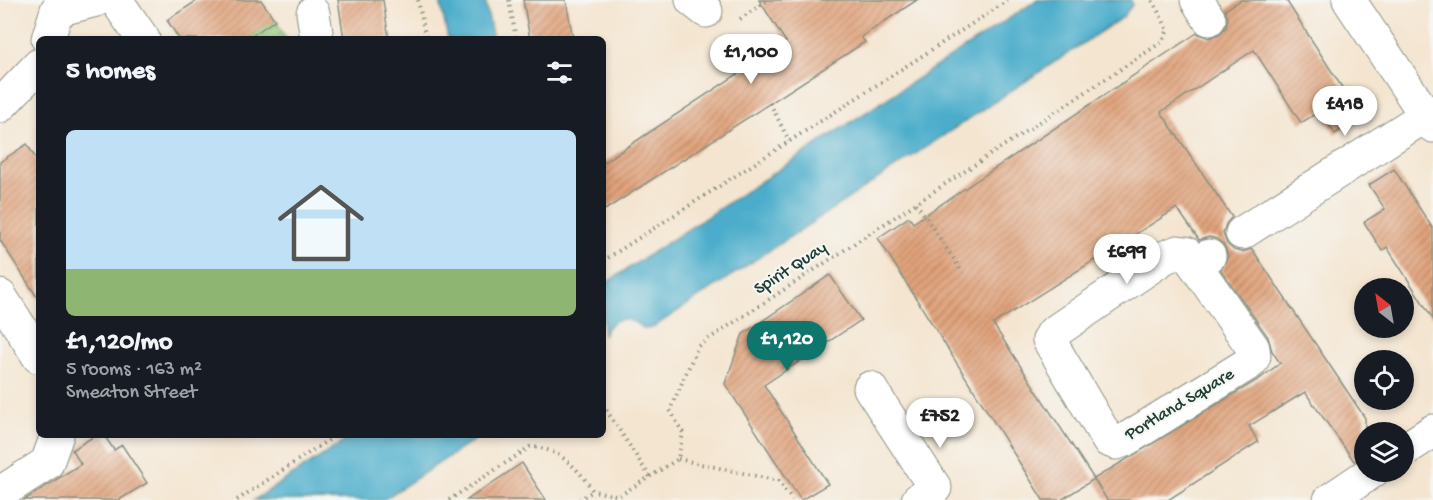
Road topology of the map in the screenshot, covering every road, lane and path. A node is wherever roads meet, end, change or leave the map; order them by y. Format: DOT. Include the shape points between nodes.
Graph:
graph roads {
  1 [pos="96,0"];
  2 [pos="116,0"];
  3 [pos="418,0"];
  4 [pos="509,0"];
  5 [pos="1009,0"];
  6 [pos="1152,0"];
  7 [pos="1349,0"];
  8 [pos="52,16"];
  9 [pos="140,36"];
  10 [pos="425,36"];
  11 [pos="515,36"];
  12 [pos="36,68"];
  13 [pos="770,103"];
  14 [pos="0,106"];
  15 [pos="1431,118"];
  16 [pos="789,141"];
  17 [pos="916,203"];
  18 [pos="1242,233"];
  19 [pos="606,259"];
  20 [pos="1202,260"];
  21 [pos="963,273"];
  22 [pos="0,296"];
  23 [pos="36,352"];
  24 [pos="870,388"];
  25 [pos="606,410"];
  26 [pos="1433,431"];
  27 [pos="56,438"];
  28 [pos="331,438"];
  29 [pos="1414,443"];
  30 [pos="678,459"];
  31 [pos="650,477"];
  32 [pos="1357,482"];
  33 [pos="593,491"];
  34 [pos="0,493"];
  35 [pos="619,498"];
  36 [pos="237,500"];
  37 [pos="449,500"];
  38 [pos="579,500"];
  39 [pos="792,500"];
  40 [pos="918,500"];
  41 [pos="1330,500"];
  1 -- 8 [label="street"];
  2 -- 9 [label="street"];
  3 -- 10 [label="path"];
  4 -- 11 [label="path"];
  5 -- 16 [label="path"];
  6 -- 17 [label="path, Spirit Quay" via="1168,30 1162,42"];
  7 -- 15 [label="street"];
  12 -- 14 [label="street"];
  13 -- 16 [label="path"];
  15 -- 18 [label="street"];
  16 -- 19 [label="path"];
  17 -- 21 [label="path"];
  17 -- 30 [label="path, Spirit Quay" via="698,346 670,410 683,433"];
  20 -- 20 [label="street, Portland Square" via="1178,252 1165,257 1053,333 1049,340 1108,440 1125,440 1251,362 1253,348"];
  22 -- 23 [label="street"];
  24 -- 40 [label="street" via="935,488"];
  25 -- 31 [label="path"];
  26 -- 29 [label="street"];
  27 -- 34 [label="street" via="47,463"];
  28 -- 36 [label="path"];
  30 -- 31 [label="path"];
  30 -- 39 [label="path" via="779,481"];
  31 -- 35 [label="path"];
  32 -- 41 [label="street"];
  33 -- 35 [label="path"];
  33 -- 37 [label="path" via="579,469 542,447 530,447"];
  33 -- 38 [label="path"];
}
